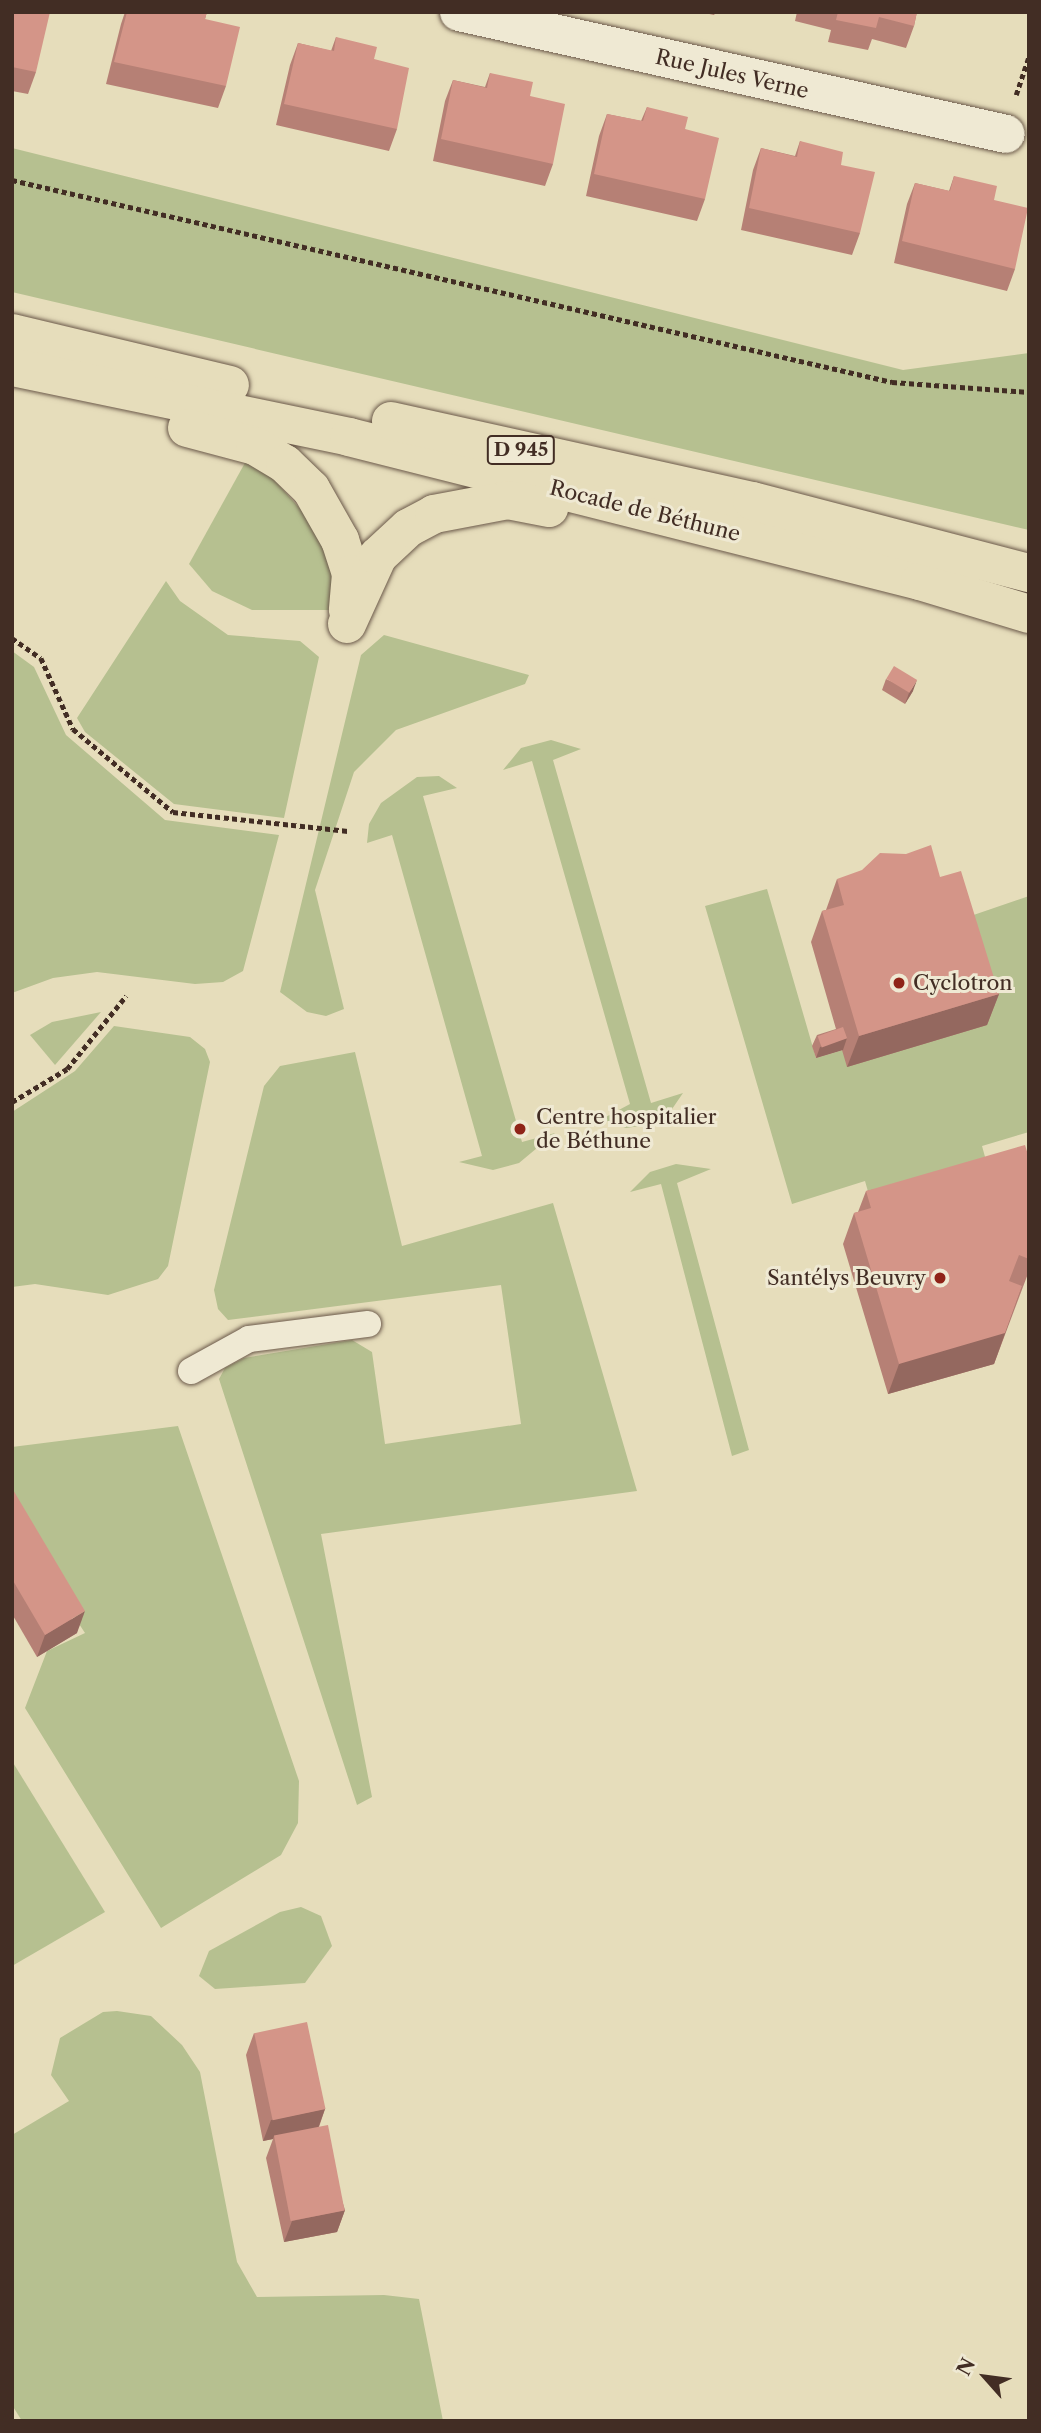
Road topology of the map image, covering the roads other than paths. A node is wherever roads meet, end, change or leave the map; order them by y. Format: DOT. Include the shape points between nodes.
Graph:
graph roads {
  1 [pos="459,12"];
  2 [pos="568,25"];
  3 [pos="1010,118"];
  4 [pos="12,333"];
  5 [pos="12,367"];
  6 [pos="782,545"];
  7 [pos="1029,573"];
  8 [pos="1029,614"];
  9 [pos="368,1324"];
  10 [pos="191,1371"];
  1 -- 2 [label="street, Rue Jules Verne"];
  2 -- 3 [label="street, Rue Jules Verne"];
  4 -- 7 [label="main road, Rocade de Béthune / D 945" via="752,501"];
  5 -- 6 [label="main road, Rocade de Béthune / D 945" via="349,437"];
  5 -- 6 [label="main road" via="76,406 210,433 255,446 285,464 311,489 340,540 351,574 347,624 378,556 408,528 434,514 508,500"];
  6 -- 8 [label="main road, Rocade de Béthune / D 945"];
  9 -- 10 [label="lane" via="249,1339"];
}
